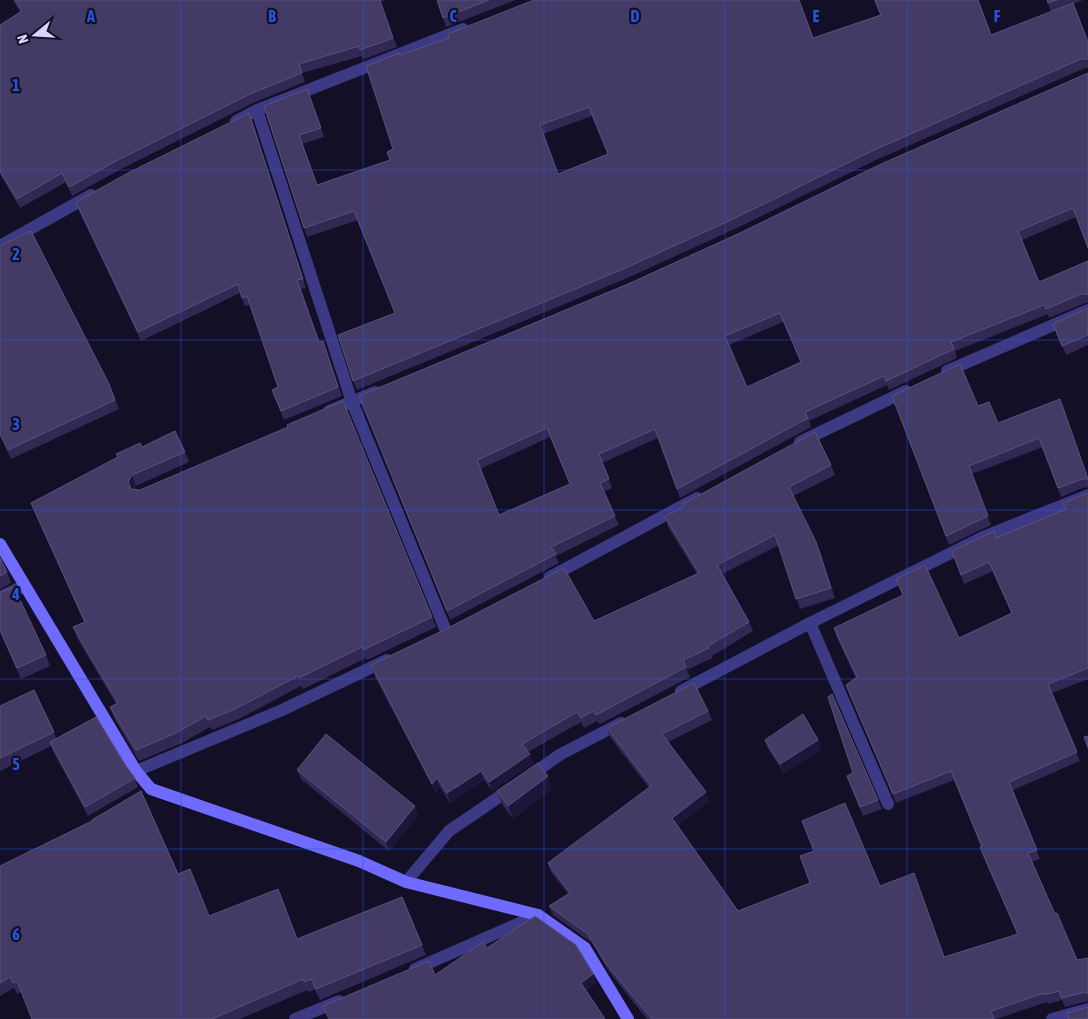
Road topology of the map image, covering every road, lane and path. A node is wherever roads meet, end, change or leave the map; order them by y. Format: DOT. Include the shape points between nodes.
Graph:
graph roads {
  1 [pos="474,25"];
  2 [pos="257,110"];
  3 [pos="222,127"];
  4 [pos="102,189"];
  5 [pos="0,246"];
  6 [pos="1088,310"];
  7 [pos="932,378"];
  8 [pos="389,386"];
  9 [pos="914,387"];
  10 [pos="352,402"];
  11 [pos="316,416"];
  12 [pos="786,450"];
  13 [pos="708,492"];
  14 [pos="1088,495"];
  15 [pos="0,544"];
  16 [pos="542,581"];
  17 [pos="24,586"];
  18 [pos="0,597"];
  19 [pos="810,623"];
  20 [pos="446,631"];
  21 [pos="402,652"];
  22 [pos="673,695"];
  23 [pos="630,718"];
  24 [pos="136,772"];
  25 [pos="888,804"];
  26 [pos="406,882"];
  27 [pos="538,915"];
  28 [pos="402,974"];
  29 [pos="348,997"];
  30 [pos="1088,1009"];
  31 [pos="295,1019"];
  32 [pos="628,1019"];
  33 [pos="1052,1019"];
  1 -- 2 [label="street"];
  2 -- 3 [label="street"];
  2 -- 10 [label="street"];
  4 -- 5 [label="street"];
  6 -- 7 [label="street"];
  8 -- 10 [label="street"];
  9 -- 12 [label="street"];
  10 -- 11 [label="street"];
  10 -- 20 [label="street"];
  13 -- 16 [label="street"];
  14 -- 19 [label="street" via="983,537"];
  15 -- 17 [label="street"];
  17 -- 18 [label="street"];
  17 -- 24 [label="street"];
  19 -- 22 [label="street"];
  19 -- 25 [label="street"];
  21 -- 24 [label="street" via="280,711"];
  23 -- 26 [label="street" via="561,754 449,832"];
  24 -- 26 [label="street" via="147,792 359,861"];
  26 -- 27 [label="street"];
  27 -- 28 [label="street"];
  27 -- 32 [label="street" via="585,948"];
  29 -- 31 [label="street"];
  30 -- 33 [label="street"];
}
